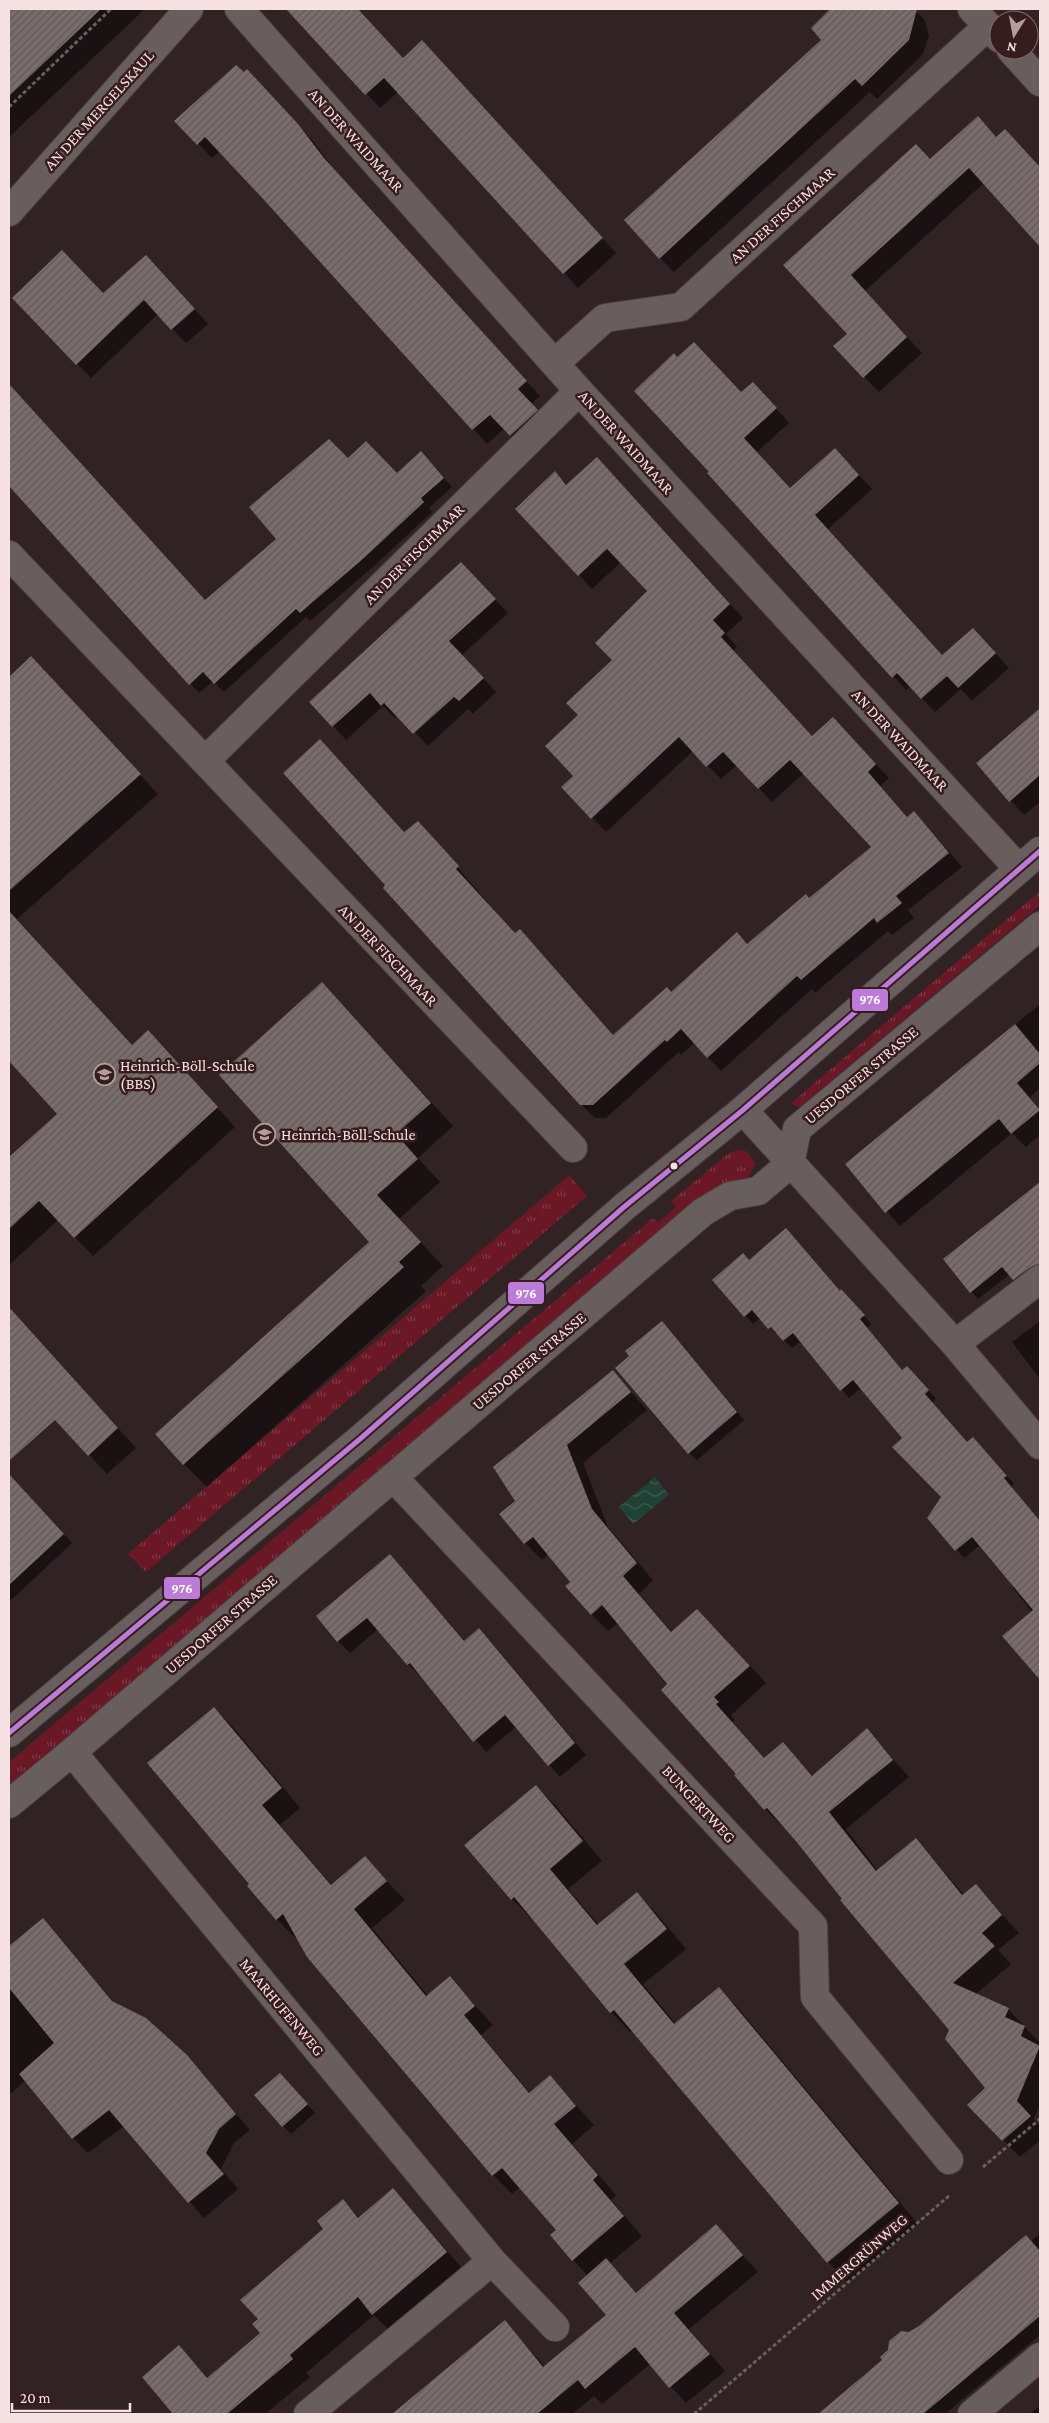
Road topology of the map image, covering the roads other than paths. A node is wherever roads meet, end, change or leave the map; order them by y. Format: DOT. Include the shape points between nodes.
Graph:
graph roads {
  1 [pos="189,9"];
  2 [pos="239,9"];
  3 [pos="987,24"];
  4 [pos="1020,60"];
  5 [pos="1040,82"];
  6 [pos="9,212"];
  7 [pos="555,363"];
  8 [pos="579,391"];
  9 [pos="9,556"];
  10 [pos="206,760"];
  11 [pos="1040,852"];
  12 [pos="1019,869"];
  13 [pos="1040,926"];
  14 [pos="743,1110"];
  15 [pos="573,1148"];
  16 [pos="790,1164"];
  17 [pos="1040,1279"];
  18 [pos="955,1344"];
  19 [pos="1040,1445"];
  20 [pos="393,1477"];
  21 [pos="9,1733"];
  22 [pos="72,1752"];
  23 [pos="9,1804"];
  24 [pos="950,2160"];
  25 [pos="492,2261"];
  26 [pos="555,2327"];
  27 [pos="1040,2357"];
  28 [pos="308,2414"];
  29 [pos="972,2414"];
  1 -- 6 [label="street, AN DER MERGELSKAUL"];
  2 -- 7 [label="street, AN DER WAIDMAAR"];
  3 -- 7 [label="street, AN DER FISCHMAAR" via="681,307 605,318"];
  4 -- 5 [label="street"];
  7 -- 8 [label="street, AN DER WAIDMAAR"];
  8 -- 10 [label="street, AN DER FISCHMAAR"];
  8 -- 12 [label="street, AN DER WAIDMAAR"];
  9 -- 10 [label="street, AN DER FISCHMAAR"];
  10 -- 15 [label="street, AN DER FISCHMAAR"];
  11 -- 12 [label="street"];
  12 -- 14 [label="street"];
  13 -- 16 [label="street, UESDORFER STRASSE" via="797,1128"];
  14 -- 16 [label="street"];
  14 -- 21 [label="street" via="624,1207 360,1440"];
  16 -- 18 [label="street"];
  16 -- 20 [label="street, UESDORFER STRASSE" via="758,1191 730,1196 703,1212"];
  17 -- 18 [label="street"];
  18 -- 19 [label="street"];
  20 -- 22 [label="street, UESDORFER STRASSE"];
  20 -- 24 [label="street, BUNGERTWEG" via="814,1926 815,1997"];
  22 -- 23 [label="street, UESDORFER STRASSE"];
  22 -- 25 [label="street, MAARHUFENWEG"];
  25 -- 26 [label="street, MAARHUFENWEG"];
  25 -- 28 [label="street"];
  27 -- 29 [label="street"];
}
